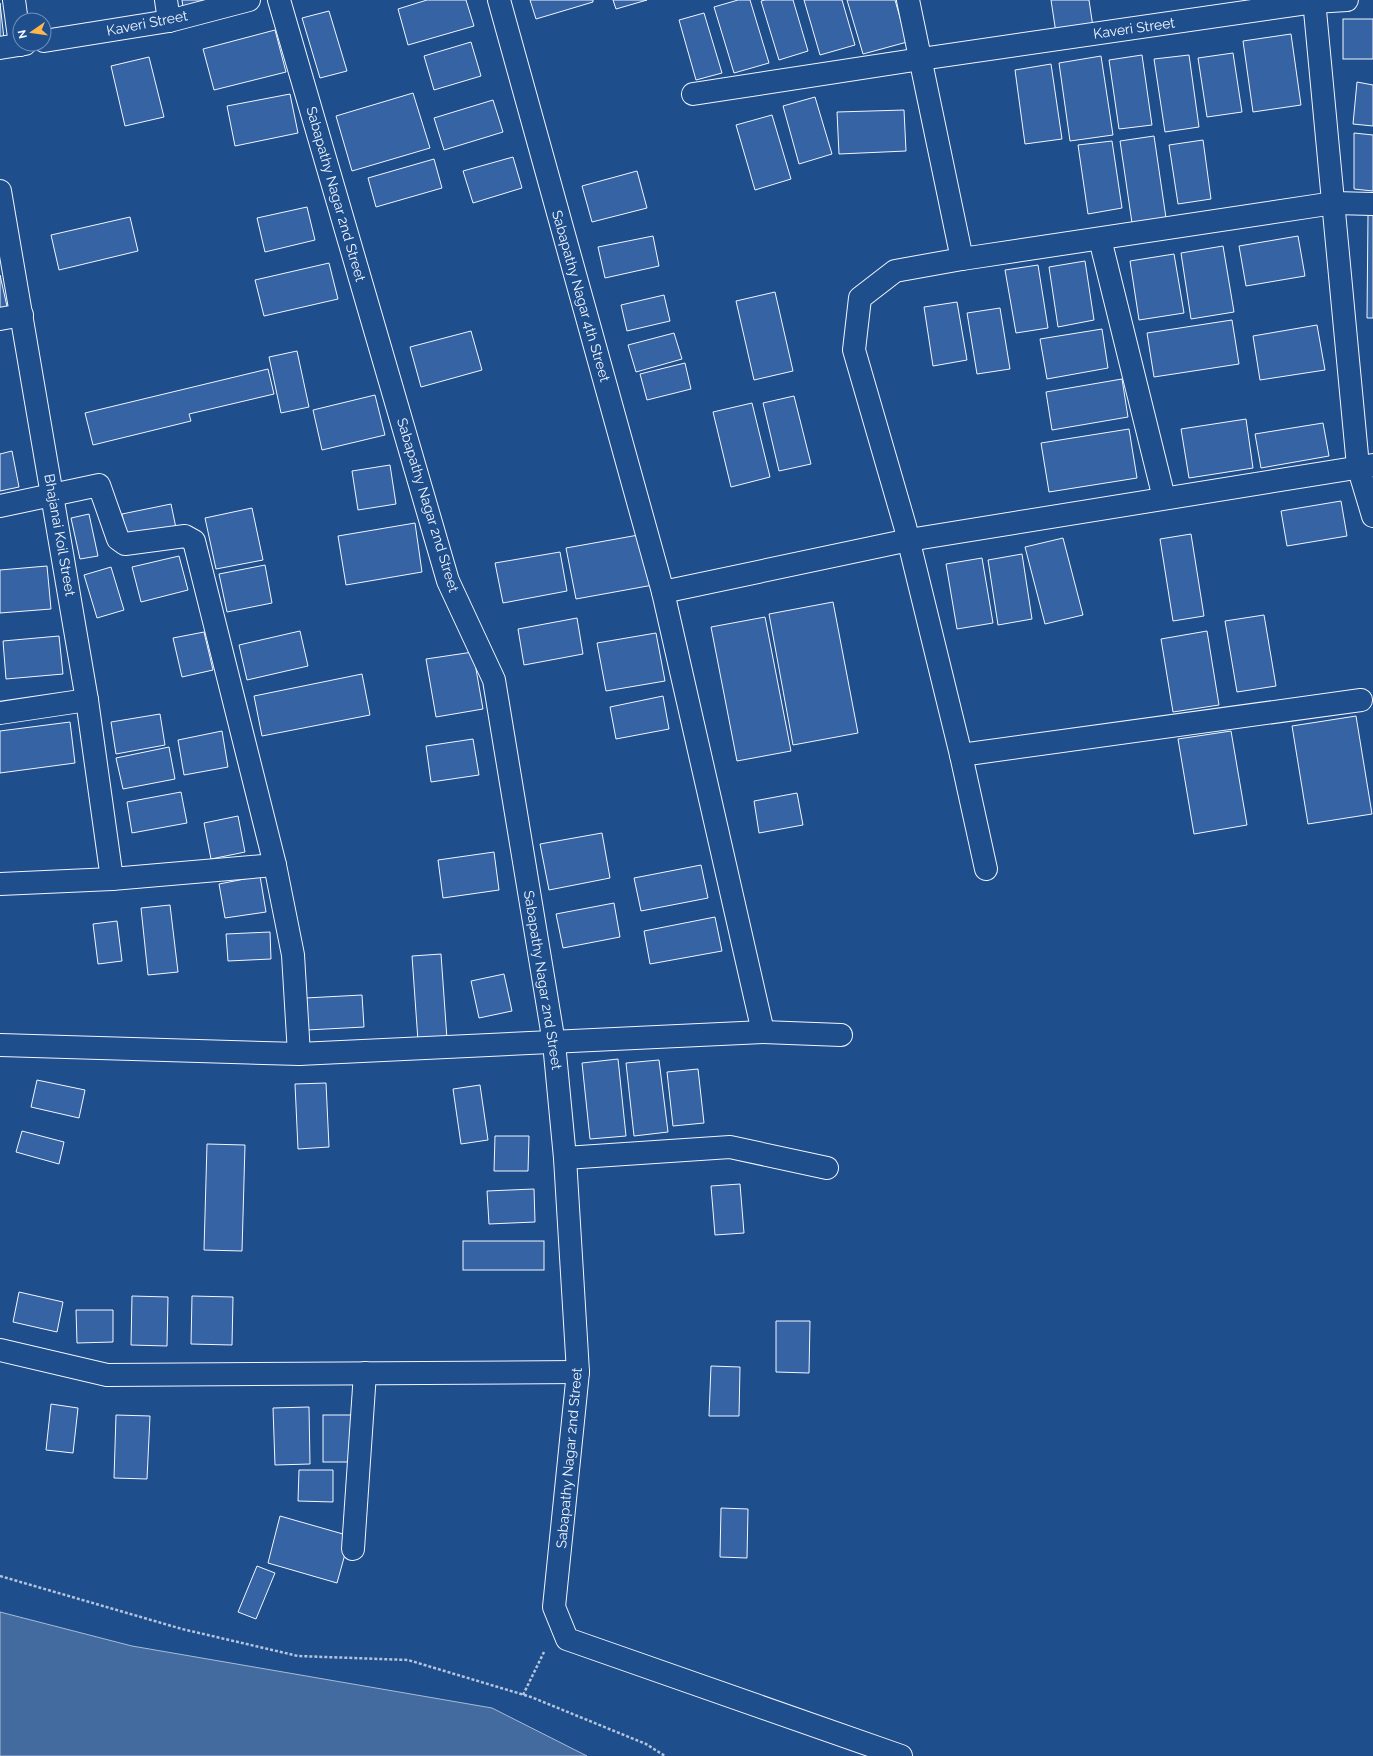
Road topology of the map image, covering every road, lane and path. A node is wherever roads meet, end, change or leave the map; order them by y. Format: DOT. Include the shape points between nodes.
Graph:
graph roads {
  1 [pos="14,0"];
  2 [pos="249,0"];
  3 [pos="279,0"];
  4 [pos="499,0"];
  5 [pos="908,0"];
  6 [pos="1347,0"];
  7 [pos="1314,1"];
  8 [pos="167,10"];
  9 [pos="14,12"];
  10 [pos="52,39"];
  11 [pos="921,59"];
  12 [pos="693,94"];
  13 [pos="0,191"];
  14 [pos="1334,203"];
  15 [pos="1373,204"];
  16 [pos="1100,238"];
  17 [pos="962,259"];
  18 [pos="22,315"];
  19 [pos="0,319"];
  20 [pos="1366,466"];
  21 [pos="53,494"];
  22 [pos="1164,498"];
  23 [pos="0,506"];
  24 [pos="1373,516"];
  25 [pos="909,540"];
  26 [pos="663,592"];
  27 [pos="87,700"];
  28 [pos="1361,700"];
  29 [pos="0,714"];
  30 [pos="961,755"];
  31 [pos="274,865"];
  32 [pos="986,869"];
  33 [pos="112,879"];
  34 [pos="0,884"];
  35 [pos="763,1032"];
  36 [pos="841,1035"];
  37 [pos="554,1043"];
  38 [pos="0,1045"];
  39 [pos="299,1054"];
  40 [pos="565,1158"];
  41 [pos="827,1168"];
  42 [pos="0,1350"];
  43 [pos="578,1372"];
  44 [pos="365,1373"];
  45 [pos="352,1549"];
  46 [pos="0,1576"];
  47 [pos="560,1622"];
  48 [pos="523,1695"];
  49 [pos="665,1756"];
  50 [pos="901,1756"];
  1 -- 9 [label="street"];
  2 -- 8 [label="street, Kaveri Street"];
  3 -- 37 [label="street, Sabapathy Nagar 2nd Street" via="448,581 494,680"];
  4 -- 26 [label="street, Sabapathy Nagar 4th Street"];
  5 -- 11 [label="street"];
  6 -- 7 [label="street, Kaveri Street"];
  7 -- 11 [label="street, Kaveri Street"];
  7 -- 14 [label="street"];
  8 -- 10 [label="street, Kaveri Street"];
  11 -- 12 [label="street, Kaveri Street"];
  11 -- 17 [label="street"];
  13 -- 18 [label="street, Bhajanai Koil Street"];
  14 -- 15 [label="street"];
  14 -- 16 [label="street"];
  14 -- 20 [label="street"];
  16 -- 17 [label="street"];
  16 -- 22 [label="street"];
  17 -- 25 [label="street" via="895,271 860,298 854,350"];
  18 -- 19 [label="street"];
  18 -- 21 [label="street, Bhajanai Koil Street"];
  20 -- 22 [label="street"];
  20 -- 24 [label="street"];
  21 -- 23 [label="street"];
  21 -- 27 [label="street, Bhajanai Koil Street"];
  21 -- 31 [label="street" via="99,485 118,539 125,544 185,536 194,541"];
  22 -- 25 [label="street"];
  25 -- 26 [label="street"];
  25 -- 30 [label="street"];
  26 -- 35 [label="street, Sabapathy Nagar 4th Street"];
  27 -- 29 [label="street"];
  27 -- 33 [label="street, Bhajanai Koil Street"];
  28 -- 30 [label="street"];
  30 -- 32 [label="street"];
  31 -- 33 [label="street"];
  31 -- 39 [label="street" via="293,955"];
  33 -- 34 [label="street"];
  35 -- 36 [label="street"];
  35 -- 37 [label="street"];
  37 -- 39 [label="street"];
  37 -- 40 [label="street, Sabapathy Nagar 2nd Street"];
  38 -- 39 [label="street"];
  40 -- 41 [label="street" via="730,1147"];
  40 -- 43 [label="street, Sabapathy Nagar 2nd Street"];
  42 -- 44 [label="street" via="107,1374"];
  43 -- 44 [label="street"];
  43 -- 47 [label="street, Sabapathy Nagar 2nd Street" via="554,1607"];
  44 -- 45 [label="street"];
  46 -- 48 [label="path" via="182,1628 298,1656 408,1660"];
  47 -- 48 [label="path"];
  47 -- 50 [label="street, Sabapathy Nagar 2nd Street" via="567,1639"];
  48 -- 49 [label="path" via="646,1744"];
}
